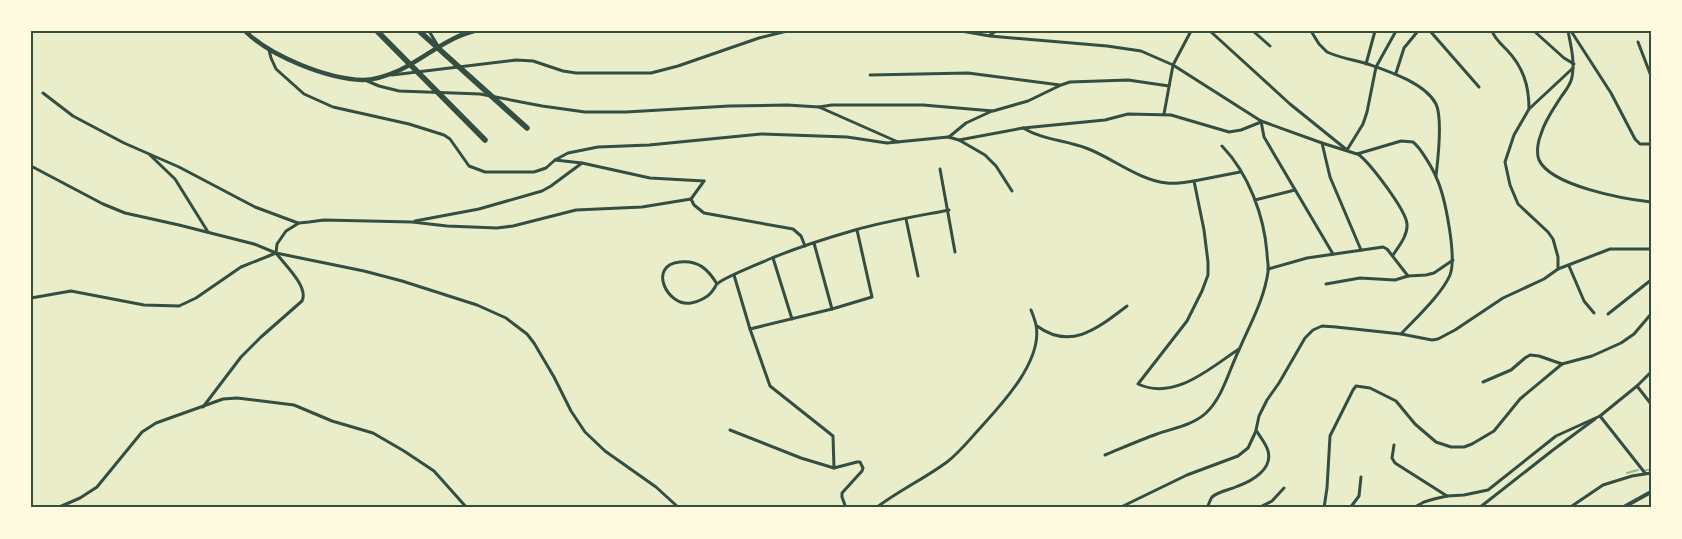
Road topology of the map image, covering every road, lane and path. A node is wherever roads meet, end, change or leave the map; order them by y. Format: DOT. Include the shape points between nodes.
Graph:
graph roads {
  1 [pos="245,31"];
  2 [pos="377,31"];
  3 [pos="419,31"];
  4 [pos="430,31"];
  5 [pos="474,31"];
  6 [pos="787,31"];
  7 [pos="961,31"];
  8 [pos="996,31"];
  9 [pos="1190,31"];
  10 [pos="1210,31"];
  11 [pos="1253,31"];
  12 [pos="1311,31"];
  13 [pos="1375,31"];
  14 [pos="1396,31"];
  15 [pos="1418,31"];
  16 [pos="1430,31"];
  17 [pos="1492,31"];
  18 [pos="1534,31"];
  19 [pos="1570,31"];
  20 [pos="990,36"];
  21 [pos="1638,42"];
  22 [pos="1270,46"];
  23 [pos="438,47"];
  24 [pos="269,50"];
  25 [pos="1366,64"];
  26 [pos="1173,65"];
  27 [pos="1574,66"];
  28 [pos="1376,67"];
  29 [pos="1396,74"];
  30 [pos="386,76"];
  31 [pos="870,76"];
  32 [pos="1651,76"];
  33 [pos="364,80"];
  34 [pos="1061,85"];
  35 [pos="1169,86"];
  36 [pos="1479,87"];
  37 [pos="43,93"];
  38 [pos="819,108"];
  39 [pos="1529,109"];
  40 [pos="993,111"];
  41 [pos="1164,114"];
  42 [pos="1261,121"];
  43 [pos="528,128"];
  44 [pos="1023,128"];
  45 [pos="948,137"];
  46 [pos="485,140"];
  47 [pos="959,140"];
  48 [pos="899,142"];
  49 [pos="1322,143"];
  50 [pos="1651,144"];
  51 [pos="1222,146"];
  52 [pos="1347,150"];
  53 [pos="148,153"];
  54 [pos="1357,154"];
  55 [pos="555,160"];
  56 [pos="582,163"];
  57 [pos="31,166"];
  58 [pos="940,168"];
  59 [pos="1240,172"];
  60 [pos="1436,177"];
  61 [pos="1194,180"];
  62 [pos="1295,190"];
  63 [pos="1012,191"];
  64 [pos="691,199"];
  65 [pos="1255,200"];
  66 [pos="1651,202"];
  67 [pos="948,210"];
  68 [pos="906,219"];
  69 [pos="412,222"];
  70 [pos="299,223"];
  71 [pos="857,230"];
  72 [pos="208,232"];
  73 [pos="814,243"];
  74 [pos="806,246"];
  75 [pos="1651,249"];
  76 [pos="1361,250"];
  77 [pos="955,252"];
  78 [pos="276,253"];
  79 [pos="1333,254"];
  80 [pos="1392,255"];
  81 [pos="773,258"];
  82 [pos="1452,260"];
  83 [pos="1569,266"];
  84 [pos="1268,269"];
  85 [pos="1558,269"];
  86 [pos="734,275"];
  87 [pos="918,276"];
  88 [pos="1408,276"];
  89 [pos="1651,280"];
  90 [pos="717,284"];
  91 [pos="1326,284"];
  92 [pos="31,298"];
  93 [pos="1127,306"];
  94 [pos="832,309"];
  95 [pos="1031,310"];
  96 [pos="1594,313"];
  97 [pos="1608,314"];
  98 [pos="1651,314"];
  99 [pos="792,319"];
  100 [pos="1036,326"];
  101 [pos="750,329"];
  102 [pos="1401,334"];
  103 [pos="1239,349"];
  104 [pos="1562,364"];
  105 [pos="1651,372"];
  106 [pos="1482,382"];
  107 [pos="1637,386"];
  108 [pos="1651,404"];
  109 [pos="203,407"];
  110 [pos="1600,416"];
  111 [pos="730,430"];
  112 [pos="1256,430"];
  113 [pos="1394,445"];
  114 [pos="1105,455"];
  115 [pos="834,468"];
  116 [pos="1645,473"];
  117 [pos="1651,473"];
  118 [pos="1361,477"];
  119 [pos="1284,488"];
  120 [pos="1651,492"];
  121 [pos="1447,496"];
  122 [pos="57,508"];
  123 [pos="467,508"];
  124 [pos="679,508"];
  125 [pos="846,508"];
  126 [pos="876,508"];
  127 [pos="1119,508"];
  128 [pos="1207,508"];
  129 [pos="1258,508"];
  130 [pos="1324,508"];
  131 [pos="1350,508"];
  132 [pos="1413,508"];
  133 [pos="1479,508"];
  134 [pos="1570,508"];
  135 [pos="1622,508"];
  1 -- 24 [label="main road"];
  2 -- 46 [label="highway"];
  3 -- 43 [label="highway"];
  4 -- 23 [label="street"];
  5 -- 23 [label="main road"];
  6 -- 30 [label="street" via="651,73 576,73 533,61 516,60"];
  7 -- 20 [label="street"];
  8 -- 20 [label="street"];
  9 -- 26 [label="street"];
  10 -- 52 [label="street" via="1290,104"];
  11 -- 22 [label="street"];
  12 -- 25 [label="street" via="1327,52"];
  13 -- 25 [label="street"];
  14 -- 28 [label="street"];
  15 -- 29 [label="street" via="1404,48"];
  16 -- 36 [label="street"];
  17 -- 39 [label="street" via="1525,76"];
  18 -- 27 [label="street"];
  19 -- 27 [label="street"];
  19 -- 50 [label="street" via="1611,93 1637,142"];
  20 -- 26 [label="street" via="1129,48"];
  21 -- 32 [label="street"];
  23 -- 30 [label="main road"];
  24 -- 33 [label="main road" via="327,74"];
  24 -- 55 [label="street" via="276,69 304,94 333,106 444,135 477,170 534,172"];
  25 -- 28 [label="street"];
  26 -- 35 [label="street"];
  26 -- 42 [label="street"];
  27 -- 39 [label="street"];
  27 -- 66 [label="street" via="1572,80 1541,134 1537,151 1539,160 1549,172 1577,185 1620,198"];
  28 -- 29 [label="street"];
  28 -- 52 [label="street" via="1363,124"];
  29 -- 60 [label="street" via="1419,87 1437,106 1440,146"];
  30 -- 33 [label="main road"];
  31 -- 34 [label="street" via="968,73"];
  33 -- 38 [label="street" via="399,91 480,94 585,112 787,105"];
  34 -- 35 [label="street" via="1090,80 1128,80"];
  34 -- 40 [label="street" via="1028,101"];
  35 -- 41 [label="street"];
  37 -- 53 [label="street" via="73,116"];
  38 -- 40 [label="street" via="923,104"];
  38 -- 48 [label="street"];
  39 -- 85 [label="street" via="1509,148 1505,168 1518,204 1552,239"];
  40 -- 45 [label="street" via="966,123"];
  41 -- 42 [label="street" via="1229,132"];
  41 -- 44 [label="street" via="1124,114 1105,120"];
  42 -- 49 [label="street"];
  42 -- 62 [label="street" via="1264,137"];
  44 -- 47 [label="street"];
  44 -- 61 [label="street" via="1044,138 1086,148 1158,181 1169,184"];
  45 -- 47 [label="street"];
  45 -- 48 [label="street"];
  47 -- 63 [label="street" via="991,160"];
  48 -- 55 [label="street" via="842,136 761,134 598,147 568,153"];
  49 -- 52 [label="street"];
  49 -- 76 [label="street" via="1330,177"];
  51 -- 59 [label="street"];
  52 -- 54 [label="street"];
  53 -- 70 [label="street" via="255,207"];
  53 -- 72 [label="street" via="174,179"];
  54 -- 60 [label="street" via="1401,141 1412,141"];
  54 -- 80 [label="street" via="1375,172 1406,218 1406,232"];
  55 -- 56 [label="street"];
  56 -- 64 [label="street" via="650,178 704,181"];
  56 -- 69 [label="street" via="542,191 479,209"];
  57 -- 72 [label="street" via="113,209"];
  58 -- 67 [label="street"];
  59 -- 61 [label="street"];
  59 -- 65 [label="street"];
  60 -- 82 [label="street" via="1451,238"];
  61 -- 103 [label="street" via="1204,230 1208,275 1187,321 1138,384 1157,390 1172,388"];
  62 -- 65 [label="street"];
  62 -- 79 [label="street"];
  64 -- 69 [label="street" via="576,210 497,228"];
  64 -- 74 [label="street" via="704,213 793,230"];
  65 -- 84 [label="street" via="1263,225"];
  67 -- 68 [label="street"];
  67 -- 77 [label="street"];
  68 -- 71 [label="street"];
  68 -- 87 [label="street"];
  69 -- 70 [label="street" via="324,220"];
  70 -- 78 [label="street" via="280,238"];
  71 -- 73 [label="street"];
  71 -- 94 [label="street" via="872,298"];
  72 -- 78 [label="street"];
  73 -- 74 [label="street"];
  73 -- 94 [label="street"];
  74 -- 81 [label="street"];
  75 -- 83 [label="street" via="1610,249"];
  76 -- 79 [label="street"];
  76 -- 80 [label="street" via="1383,247"];
  78 -- 92 [label="street" via="241,266 196,298 178,306 144,305 71,291"];
  78 -- 109 [label="street" via="300,283 304,297 240,357"];
  78 -- 124 [label="street" via="402,281 477,305 506,318 534,344 585,432"];
  79 -- 84 [label="street"];
  80 -- 88 [label="street"];
  81 -- 86 [label="street"];
  81 -- 99 [label="street"];
  82 -- 88 [label="street" via="1430,274"];
  82 -- 102 [label="street" via="1444,286"];
  83 -- 85 [label="street"];
  83 -- 96 [label="street" via="1584,301"];
  84 -- 103 [label="street" via="1255,316"];
  85 -- 102 [label="street" via="1502,299 1445,336 1432,340"];
  86 -- 90 [label="street"];
  86 -- 101 [label="street"];
  88 -- 91 [label="street" via="1396,280 1360,278"];
  89 -- 97 [label="street"];
  90 -- 90 [label="street" via="706,270 693,262 670,264 663,274 667,291 686,304 707,297"];
  93 -- 100 [label="street" via="1094,328 1074,336 1057,336"];
  94 -- 99 [label="street"];
  95 -- 100 [label="street"];
  98 -- 104 [label="street" via="1634,334 1621,343 1592,356"];
  99 -- 101 [label="street"];
  100 -- 126 [label="street" via="1031,356 1004,402 946,463"];
  101 -- 115 [label="street" via="770,386 833,436"];
  102 -- 112 [label="street" via="1336,326 1313,330 1267,400"];
  103 -- 114 [label="street" via="1224,385 1202,416"];
  104 -- 106 [label="street" via="1530,355 1511,370"];
  104 -- 130 [label="street" via="1520,399 1494,431 1458,448 1431,439 1396,401 1370,388 1356,386 1330,436"];
  105 -- 107 [label="street"];
  107 -- 108 [label="street"];
  107 -- 110 [label="street"];
  109 -- 122 [label="street" via="149,427 97,487"];
  109 -- 123 [label="street" via="230,398 294,405 323,418 373,433 434,471"];
  110 -- 116 [label="street"];
  110 -- 121 [label="street" via="1556,436 1488,490"];
  110 -- 133 [label="street"];
  111 -- 115 [label="street"];
  112 -- 127 [label="street" via="1248,448 1238,456 1187,475"];
  112 -- 128 [label="street" via="1268,458 1261,473 1212,497"];
  113 -- 121 [label="street" via="1392,458 1395,463"];
  115 -- 125 [label="street" via="857,462 863,468 842,493"];
  116 -- 117 [label="street"];
  116 -- 134 [label="street" via="1599,487"];
  118 -- 131 [label="street" via="1359,496"];
  119 -- 129 [label="street" via="1272,501"];
  120 -- 135 [label="street"];
  121 -- 132 [label="street"];
}
